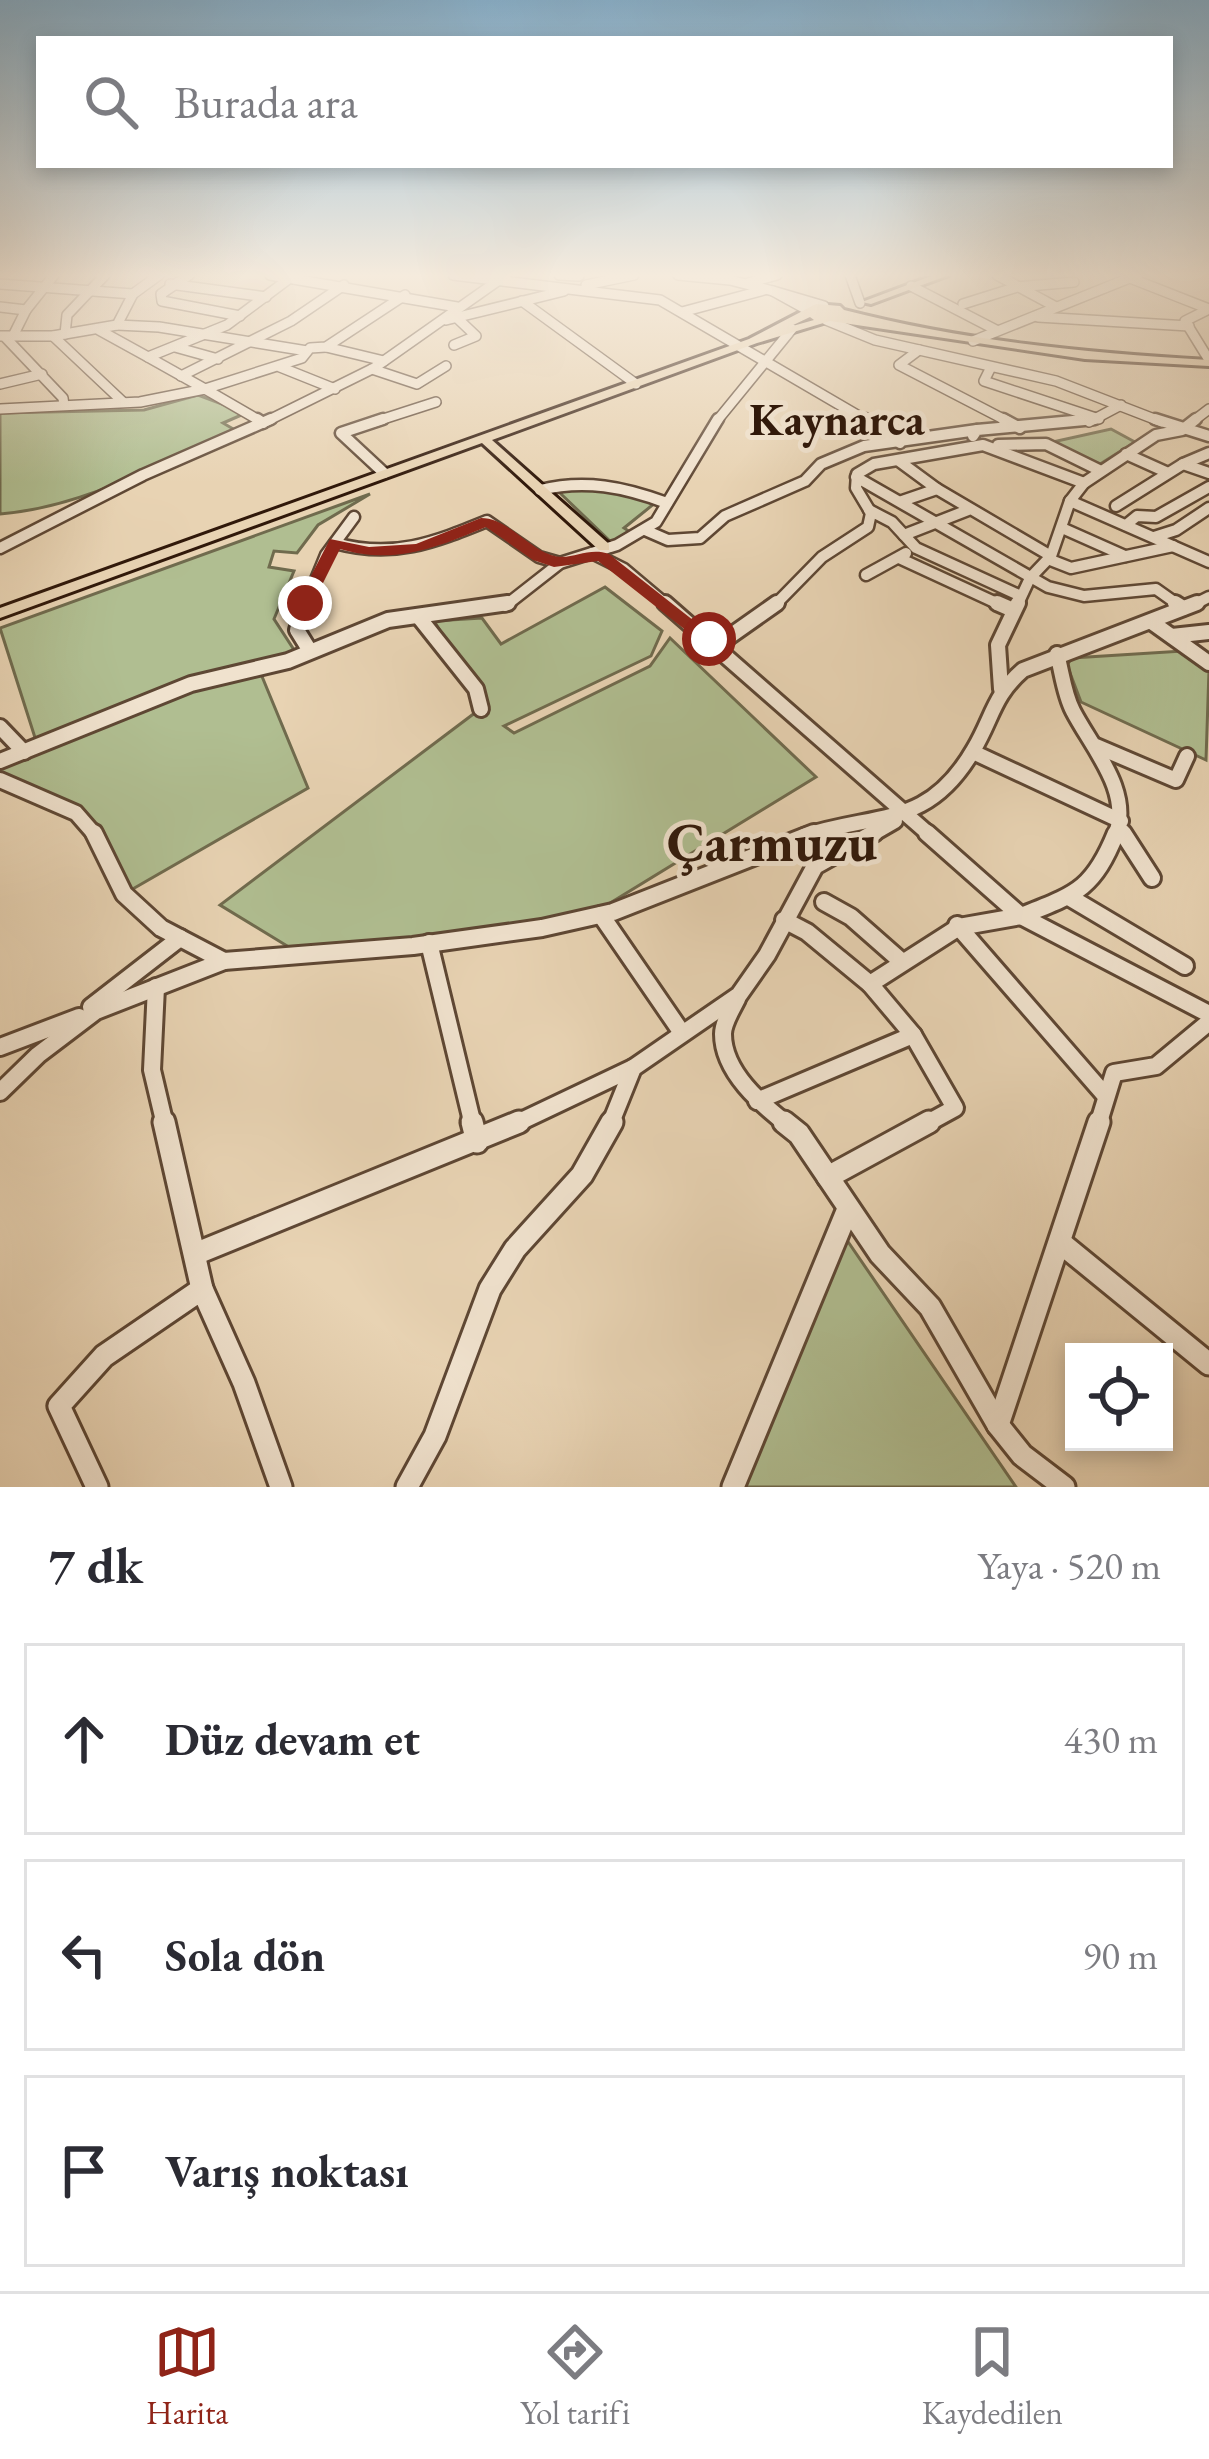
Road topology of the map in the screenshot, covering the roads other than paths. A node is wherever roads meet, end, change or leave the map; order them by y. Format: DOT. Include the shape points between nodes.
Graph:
graph roads {
  1 [pos="14,344"];
  2 [pos="62,344"];
  3 [pos="124,344"];
  4 [pos="180,344"];
  5 [pos="248,344"];
  6 [pos="267,344"];
  7 [pos="330,344"];
  8 [pos="405,344"];
  9 [pos="576,344"];
  10 [pos="744,344"];
  11 [pos="750,344"];
  12 [pos="776,344"];
  13 [pos="896,344"];
  14 [pos="1000,344"];
  15 [pos="175,347"];
  16 [pos="326,347"];
  17 [pos="919,350"];
  18 [pos="307,351"];
  19 [pos="148,358"];
  20 [pos="218,359"];
  21 [pos="768,359"];
  22 [pos="384,361"];
  23 [pos="1209,362"];
  24 [pos="446,366"];
  25 [pos="280,367"];
  26 [pos="372,369"];
  27 [pos="990,369"];
  28 [pos="42,374"];
  29 [pos="182,376"];
  30 [pos="0,384"];
  31 [pos="636,384"];
  32 [pos="335,388"];
  33 [pos="206,389"];
  34 [pos="436,402"];
  35 [pos="123,403"];
  36 [pos="64,405"];
  37 [pos="1121,405"];
  38 [pos="1209,409"];
  39 [pos="0,410"];
  40 [pos="1100,418"];
  41 [pos="263,423"];
  42 [pos="1020,428"];
  43 [pos="977,430"];
  44 [pos="1182,430"];
  45 [pos="1209,436"];
  46 [pos="483,438"];
  47 [pos="900,443"];
  48 [pos="966,447"];
  49 [pos="990,448"];
  50 [pos="1209,453"];
  51 [pos="1126,454"];
  52 [pos="899,461"];
  53 [pos="1184,464"];
  54 [pos="1101,471"];
  55 [pos="384,472"];
  56 [pos="1166,472"];
  57 [pos="1209,473"];
  58 [pos="856,477"];
  59 [pos="1084,483"];
  60 [pos="1209,487"];
  61 [pos="937,489"];
  62 [pos="540,490"];
  63 [pos="1070,501"];
  64 [pos="667,502"];
  65 [pos="906,504"];
  66 [pos="1116,506"];
  67 [pos="1209,508"];
  68 [pos="968,510"];
  69 [pos="873,512"];
  70 [pos="354,518"];
  71 [pos="934,524"];
  72 [pos="1126,525"];
  73 [pos="1062,528"];
  74 [pos="645,530"];
  75 [pos="904,535"];
  76 [pos="1154,537"];
  77 [pos="335,543"];
  78 [pos="1173,546"];
  79 [pos="0,548"];
  80 [pos="604,548"];
  81 [pos="916,548"];
  82 [pos="1125,556"];
  83 [pos="899,558"];
  84 [pos="1049,558"];
  85 [pos="1209,562"];
  86 [pos="560,563"];
  87 [pos="624,569"];
  88 [pos="866,575"];
  89 [pos="1030,578"];
  90 [pos="1021,596"];
  91 [pos="1209,597"];
  92 [pos="1183,608"];
  93 [pos="1013,610"];
  94 [pos="0,613"];
  95 [pos="418,616"];
  96 [pos="1153,623"];
  97 [pos="1209,632"];
  98 [pos="1172,636"];
  99 [pos="716,646"];
  100 [pos="1193,650"];
  101 [pos="310,651"];
  102 [pos="1209,651"];
  103 [pos="1057,654"];
  104 [pos="1209,663"];
  105 [pos="1001,689"];
  106 [pos="481,709"];
  107 [pos="0,727"];
  108 [pos="1096,746"];
  109 [pos="24,752"];
  110 [pos="973,752"];
  111 [pos="1186,756"];
  112 [pos="0,761"];
  113 [pos="0,780"];
  114 [pos="904,816"];
  115 [pos="1120,824"];
  116 [pos="1152,878"];
  117 [pos="1069,897"];
  118 [pos="824,902"];
  119 [pos="601,915"];
  120 [pos="1021,916"];
  121 [pos="784,920"];
  122 [pos="957,925"];
  123 [pos="180,938"];
  124 [pos="429,944"];
  125 [pos="224,961"];
  126 [pos="901,961"];
  127 [pos="1185,966"];
  128 [pos="870,984"];
  129 [pos="156,987"];
  130 [pos="739,995"];
  131 [pos="87,1014"];
  132 [pos="1209,1018"];
  133 [pos="682,1034"];
  134 [pos="913,1035"];
  135 [pos="0,1047"];
  136 [pos="632,1068"];
  137 [pos="0,1092"];
  138 [pos="1104,1094"];
  139 [pos="757,1101"];
  140 [pos="477,1142"];
  141 [pos="828,1177"];
  142 [pos="848,1209"];
  143 [pos="1062,1244"];
  144 [pos="195,1254"];
  145 [pos="202,1289"];
  146 [pos="1209,1364"];
  147 [pos="998,1425"];
  148 [pos="98,1487"];
  149 [pos="280,1487"];
  150 [pos="406,1487"];
  151 [pos="733,1487"];
  152 [pos="1064,1487"];
  1 -- 28 [label="street"];
  2 -- 35 [label="street"];
  3 -- 19 [label="street"];
  4 -- 15 [label="street"];
  5 -- 20 [label="street"];
  6 -- 18 [label="street"];
  7 -- 16 [label="street"];
  8 -- 22 [label="street"];
  9 -- 31 [label="street"];
  10 -- 31 [label="main road"];
  11 -- 21 [label="street"];
  12 -- 21 [label="street"];
  13 -- 17 [label="street"];
  14 -- 23 [label="main road"];
  15 -- 19 [label="street"];
  15 -- 20 [label="street"];
  16 -- 18 [label="street"];
  16 -- 22 [label="street"];
  17 -- 27 [label="street"];
  17 -- 42 [label="street" via="899,365"];
  18 -- 25 [label="street"];
  19 -- 29 [label="street"];
  20 -- 29 [label="street"];
  21 -- 47 [label="street"];
  21 -- 64 [label="street" via="720,416"];
  22 -- 26 [label="street"];
  24 -- 26 [label="street" via="417,383"];
  25 -- 32 [label="street"];
  25 -- 33 [label="street"];
  26 -- 32 [label="street"];
  27 -- 37 [label="street"];
  27 -- 40 [label="street" via="984,382"];
  28 -- 30 [label="street"];
  28 -- 36 [label="street"];
  29 -- 33 [label="street"];
  31 -- 46 [label="main road"];
  32 -- 41 [label="street"];
  33 -- 35 [label="street"];
  33 -- 41 [label="street"];
  34 -- 55 [label="street" via="341,433"];
  35 -- 36 [label="street"];
  36 -- 39 [label="street"];
  37 -- 40 [label="street"];
  37 -- 44 [label="street"];
  38 -- 44 [label="street"];
  40 -- 42 [label="street"];
  41 -- 79 [label="street"];
  42 -- 43 [label="street"];
  43 -- 47 [label="street"];
  43 -- 48 [label="street"];
  44 -- 45 [label="street"];
  44 -- 51 [label="street"];
  46 -- 55 [label="main road"];
  46 -- 62 [label="main road"];
  47 -- 74 [label="street" via="864,446 821,464 805,481 725,516 700,538 668,540"];
  48 -- 49 [label="street"];
  48 -- 52 [label="street"];
  49 -- 54 [label="street" via="1046,444"];
  49 -- 59 [label="street"];
  50 -- 53 [label="street"];
  51 -- 54 [label="street"];
  51 -- 56 [label="street"];
  52 -- 58 [label="street"];
  52 -- 61 [label="street"];
  53 -- 56 [label="street"];
  53 -- 57 [label="street"];
  54 -- 59 [label="street"];
  55 -- 94 [label="main road"];
  56 -- 66 [label="street"];
  58 -- 65 [label="street"];
  58 -- 69 [label="street"];
  59 -- 63 [label="street"];
  60 -- 72 [label="street"];
  61 -- 65 [label="street"];
  61 -- 68 [label="street"];
  62 -- 64 [label="street" via="622,485"];
  62 -- 80 [label="main road"];
  63 -- 72 [label="street"];
  63 -- 73 [label="street"];
  64 -- 74 [label="street"];
  65 -- 69 [label="street"];
  65 -- 71 [label="street"];
  67 -- 76 [label="street"];
  68 -- 71 [label="street"];
  68 -- 84 [label="street"];
  69 -- 75 [label="street"];
  69 -- 99 [label="street" via="868,527"];
  70 -- 77 [label="street"];
  71 -- 75 [label="street"];
  71 -- 89 [label="street"];
  72 -- 76 [label="street"];
  73 -- 82 [label="street"];
  73 -- 84 [label="street"];
  74 -- 80 [label="street"];
  75 -- 81 [label="street"];
  76 -- 78 [label="street"];
  77 -- 86 [label="street" via="368,552 418,549 487,521"];
  77 -- 101 [label="street" via="297,630"];
  78 -- 82 [label="street"];
  78 -- 85 [label="street"];
  80 -- 86 [label="street"];
  80 -- 87 [label="street"];
  80 -- 87 [label="street"];
  81 -- 83 [label="street"];
  81 -- 90 [label="street"];
  82 -- 84 [label="street" via="1071,568"];
  83 -- 88 [label="street"];
  83 -- 93 [label="street"];
  84 -- 89 [label="street"];
  86 -- 95 [label="street" via="504,606"];
  87 -- 99 [label="street"];
  89 -- 90 [label="street"];
  89 -- 92 [label="street" via="1084,596 1156,589"];
  90 -- 93 [label="street"];
  91 -- 92 [label="street"];
  92 -- 96 [label="street"];
  93 -- 105 [label="street" via="998,645"];
  95 -- 101 [label="street"];
  95 -- 106 [label="street" via="476,689"];
  96 -- 98 [label="street"];
  96 -- 103 [label="street"];
  97 -- 98 [label="street"];
  98 -- 100 [label="street"];
  99 -- 114 [label="street"];
  100 -- 102 [label="street"];
  100 -- 104 [label="street"];
  101 -- 109 [label="street" via="191,684"];
  103 -- 105 [label="street"];
  103 -- 108 [label="street" via="1071,708"];
  105 -- 110 [label="street"];
  107 -- 109 [label="street"];
  108 -- 111 [label="street" via="1176,780"];
  108 -- 115 [label="street"];
  109 -- 112 [label="street"];
  110 -- 114 [label="street"];
  110 -- 115 [label="street"];
  113 -- 123 [label="street" via="90,824 124,894"];
  114 -- 119 [label="street" via="804,836"];
  114 -- 120 [label="street"];
  114 -- 121 [label="street" via="815,866"];
  115 -- 116 [label="street"];
  115 -- 117 [label="street" via="1103,865"];
  117 -- 120 [label="street"];
  117 -- 127 [label="street"];
  118 -- 126 [label="street"];
  119 -- 124 [label="street"];
  119 -- 133 [label="street"];
  120 -- 122 [label="street" via="992,914"];
  120 -- 132 [label="street"];
  121 -- 128 [label="street"];
  121 -- 130 [label="street"];
  122 -- 126 [label="street"];
  122 -- 138 [label="street"];
  123 -- 125 [label="street"];
  123 -- 131 [label="street"];
  124 -- 125 [label="street"];
  124 -- 140 [label="street"];
  125 -- 129 [label="street"];
  126 -- 128 [label="street"];
  128 -- 134 [label="street"];
  129 -- 131 [label="street"];
  129 -- 144 [label="street" via="152,1070"];
  130 -- 133 [label="street"];
  130 -- 139 [label="street" via="724,1044"];
  131 -- 135 [label="street"];
  131 -- 137 [label="street"];
  132 -- 138 [label="street" via="1156,1066 1114,1073"];
  133 -- 136 [label="street"];
  134 -- 139 [label="street"];
  134 -- 141 [label="street" via="955,1108"];
  136 -- 140 [label="street"];
  136 -- 150 [label="street" via="604,1141 490,1288 435,1436"];
  138 -- 143 [label="street"];
  139 -- 141 [label="street" via="799,1134"];
  140 -- 144 [label="street"];
  141 -- 142 [label="street"];
  142 -- 147 [label="street" via="930,1307"];
  142 -- 151 [label="street"];
  143 -- 146 [label="street"];
  143 -- 147 [label="street"];
  144 -- 145 [label="street"];
  145 -- 148 [label="street" via="104,1356 59,1406"];
  145 -- 149 [label="street"];
  147 -- 152 [label="street"];
}
